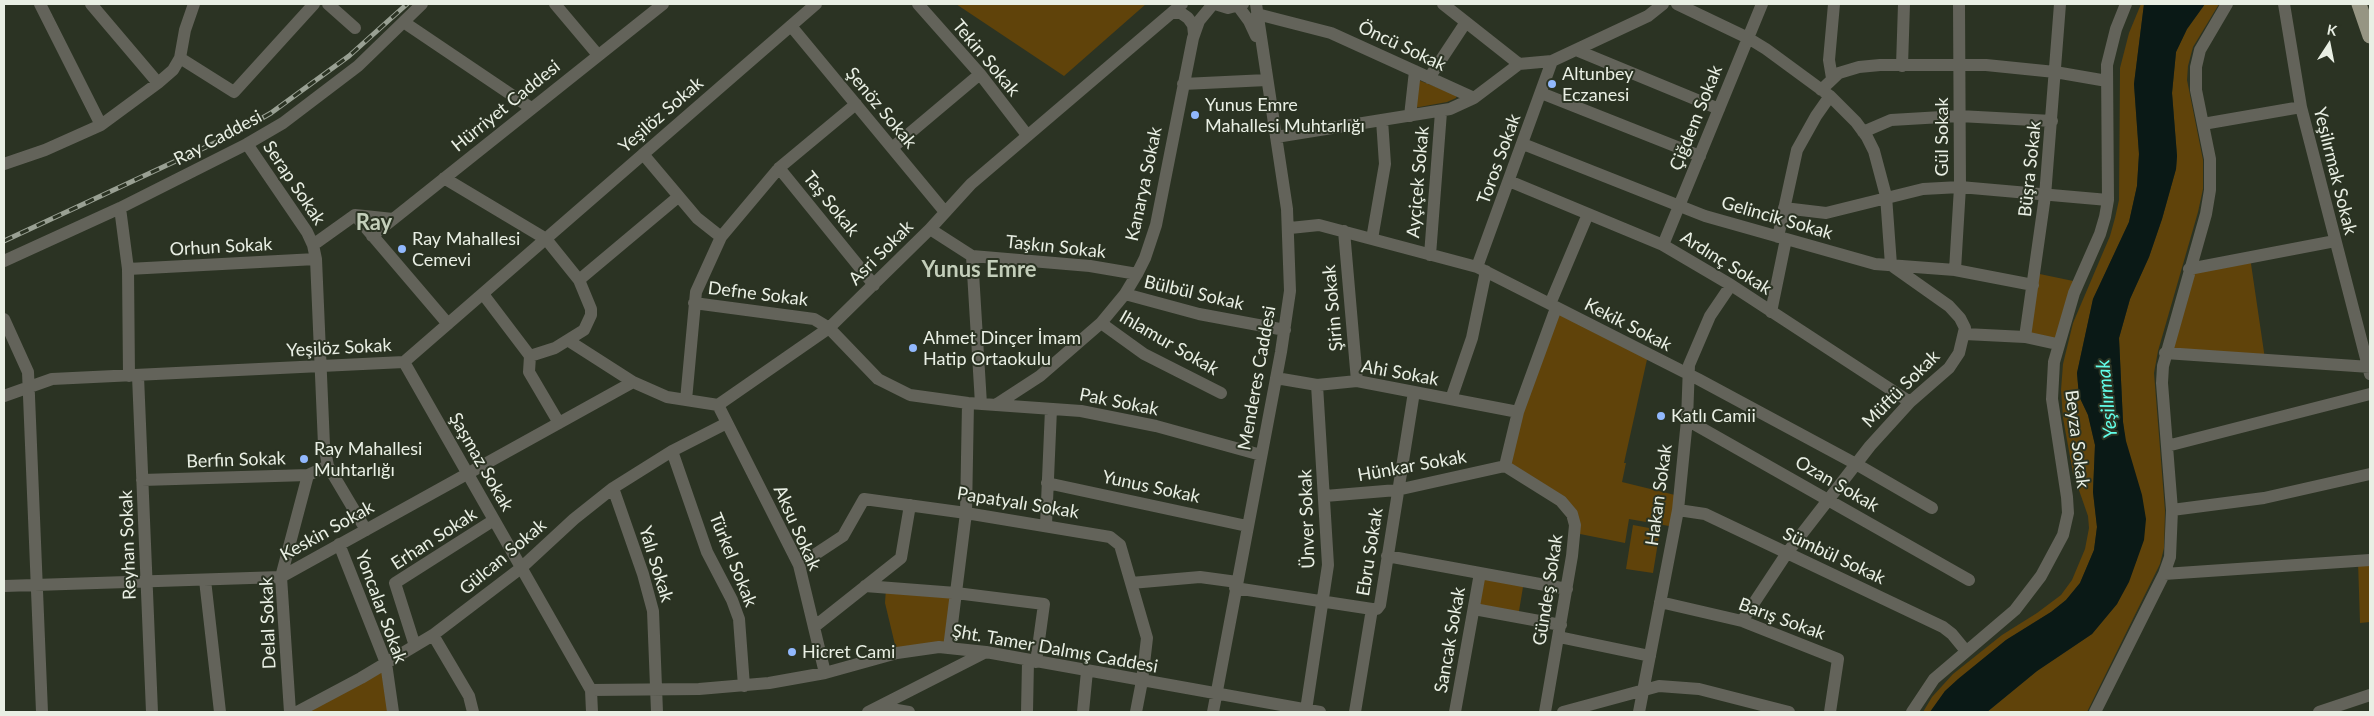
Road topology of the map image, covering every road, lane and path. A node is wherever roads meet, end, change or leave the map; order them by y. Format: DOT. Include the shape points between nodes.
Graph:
graph roads {
  1 [pos="40,4"];
  2 [pos="194,4"];
  3 [pos="314,4"];
  4 [pos="328,4"];
  5 [pos="422,4"];
  6 [pos="555,4"];
  7 [pos="661,4"];
  8 [pos="816,4"];
  9 [pos="918,4"];
  10 [pos="1182,4"];
  11 [pos="1214,4"];
  12 [pos="1442,4"];
  13 [pos="1663,4"];
  14 [pos="1677,4"];
  15 [pos="1762,4"];
  16 [pos="1834,4"];
  17 [pos="1904,4"];
  18 [pos="1959,4"];
  19 [pos="2060,4"];
  20 [pos="2126,4"];
  21 [pos="2227,4"];
  22 [pos="2284,4"];
  23 [pos="2359,4"];
  24 [pos="2368,4"];
  25 [pos="1240,5"];
  26 [pos="98,6"];
  27 [pos="1256,9"];
  28 [pos="2370,9"];
  29 [pos="1172,13"];
  30 [pos="1466,22"];
  31 [pos="405,23"];
  32 [pos="791,26"];
  33 [pos="356,28"];
  34 [pos="1194,34"];
  35 [pos="2370,36"];
  36 [pos="1748,38"];
  37 [pos="1262,49"];
  38 [pos="1576,50"];
  39 [pos="598,55"];
  40 [pos="180,58"];
  41 [pos="1552,61"];
  42 [pos="1519,64"];
  43 [pos="1959,64"];
  44 [pos="1902,66"];
  45 [pos="1415,72"];
  46 [pos="2056,72"];
  47 [pos="980,74"];
  48 [pos="1429,78"];
  49 [pos="1832,78"];
  50 [pos="1267,80"];
  51 [pos="2106,81"];
  52 [pos="158,83"];
  53 [pos="1183,84"];
  54 [pos="1541,92"];
  55 [pos="1825,93"];
  56 [pos="1474,98"];
  57 [pos="856,104"];
  58 [pos="2300,107"];
  59 [pos="531,108"];
  60 [pos="1719,109"];
  61 [pos="1441,112"];
  62 [pos="1410,116"];
  63 [pos="1959,116"];
  64 [pos="1382,120"];
  65 [pos="2052,121"];
  66 [pos="2203,124"];
  67 [pos="101,125"];
  68 [pos="1864,132"];
  69 [pos="1026,135"];
  70 [pos="1276,137"];
  71 [pos="247,144"];
  72 [pos="1523,144"];
  73 [pos="892,148"];
  74 [pos="643,154"];
  75 [pos="1700,156"];
  76 [pos="4,164"];
  77 [pos="779,168"];
  78 [pos="444,178"];
  79 [pos="1509,182"];
  80 [pos="1960,187"];
  81 [pos="1886,196"];
  82 [pos="2046,196"];
  83 [pos="678,197"];
  84 [pos="2108,200"];
  85 [pos="1679,206"];
  86 [pos="120,208"];
  87 [pos="1784,208"];
  88 [pos="945,212"];
  89 [pos="1588,214"];
  90 [pos="355,215"];
  91 [pos="393,219"];
  92 [pos="1290,228"];
  93 [pos="930,229"];
  94 [pos="1344,232"];
  95 [pos="372,236"];
  96 [pos="721,237"];
  97 [pos="1782,238"];
  98 [pos="546,239"];
  99 [pos="1372,239"];
  100 [pos="2335,241"];
  101 [pos="1663,245"];
  102 [pos="313,246"];
  103 [pos="1430,255"];
  104 [pos="972,256"];
  105 [pos="316,259"];
  106 [pos="4,261"];
  107 [pos="1891,265"];
  108 [pos="128,269"];
  109 [pos="1481,269"];
  110 [pos="2189,269"];
  111 [pos="1955,270"];
  112 [pos="1137,274"];
  113 [pos="579,280"];
  114 [pos="2033,284"];
  115 [pos="874,285"];
  116 [pos="1731,286"];
  117 [pos="483,294"];
  118 [pos="1125,294"];
  119 [pos="694,303"];
  120 [pos="1553,306"];
  121 [pos="1771,312"];
  122 [pos="4,319"];
  123 [pos="1101,323"];
  124 [pos="448,324"];
  125 [pos="829,328"];
  126 [pos="1285,330"];
  127 [pos="1964,334"];
  128 [pos="2025,337"];
  129 [pos="568,341"];
  130 [pos="2058,344"];
  131 [pos="2165,352"];
  132 [pos="530,356"];
  133 [pos="404,362"];
  134 [pos="321,366"];
  135 [pos="2370,370"];
  136 [pos="134,376"];
  137 [pos="1689,376"];
  138 [pos="1276,378"];
  139 [pos="1357,381"];
  140 [pos="633,382"];
  141 [pos="1317,385"];
  142 [pos="29,387"];
  143 [pos="1414,392"];
  144 [pos="1221,393"];
  145 [pos="2370,394"];
  146 [pos="4,396"];
  147 [pos="1451,399"];
  148 [pos="686,400"];
  149 [pos="1910,402"];
  150 [pos="968,403"];
  151 [pos="981,404"];
  152 [pos="997,404"];
  153 [pos="718,405"];
  154 [pos="1051,409"];
  155 [pos="1518,412"];
  156 [pos="1687,420"];
  157 [pos="559,422"];
  158 [pos="727,423"];
  159 [pos="2167,446"];
  160 [pos="672,451"];
  161 [pos="1261,455"];
  162 [pos="1856,464"];
  163 [pos="328,466"];
  164 [pos="1505,466"];
  165 [pos="468,473"];
  166 [pos="2370,474"];
  167 [pos="308,475"];
  168 [pos="142,480"];
  169 [pos="1048,483"];
  170 [pos="613,488"];
  171 [pos="1398,490"];
  172 [pos="1325,496"];
  173 [pos="1829,500"];
  174 [pos="910,505"];
  175 [pos="1932,508"];
  176 [pos="1678,510"];
  177 [pos="2172,510"];
  178 [pos="966,513"];
  179 [pos="494,520"];
  180 [pos="1046,525"];
  181 [pos="1247,526"];
  182 [pos="366,530"];
  183 [pos="339,544"];
  184 [pos="1787,553"];
  185 [pos="1387,556"];
  186 [pos="2370,560"];
  187 [pos="798,565"];
  188 [pos="521,568"];
  189 [pos="1480,573"];
  190 [pos="2164,574"];
  191 [pos="281,577"];
  192 [pos="205,580"];
  193 [pos="1969,580"];
  194 [pos="146,581"];
  195 [pos="1131,583"];
  196 [pos="36,585"];
  197 [pos="1236,585"];
  198 [pos="4,586"];
  199 [pos="865,586"];
  200 [pos="1567,589"];
  201 [pos="956,593"];
  202 [pos="1322,602"];
  203 [pos="1660,602"];
  204 [pos="1474,609"];
  205 [pos="1372,610"];
  206 [pos="1742,620"];
  207 [pos="814,627"];
  208 [pos="1560,631"];
  209 [pos="433,635"];
  210 [pos="415,646"];
  211 [pos="948,648"];
  212 [pos="1966,651"];
  213 [pos="986,652"];
  214 [pos="1650,656"];
  215 [pos="1032,662"];
  216 [pos="386,663"];
  217 [pos="1087,671"];
  218 [pos="825,673"];
  219 [pos="1142,681"];
  220 [pos="744,686"];
  221 [pos="1644,688"];
  222 [pos="590,690"];
  223 [pos="657,690"];
  224 [pos="1217,694"];
  225 [pos="2370,695"];
  226 [pos="2351,707"];
  227 [pos="873,709"];
  228 [pos="1313,711"];
  229 [pos="42,712"];
  230 [pos="152,712"];
  231 [pos="220,712"];
  232 [pos="290,712"];
  233 [pos="297,712"];
  234 [pos="393,712"];
  235 [pos="473,712"];
  236 [pos="592,712"];
  237 [pos="656,712"];
  238 [pos="909,712"];
  239 [pos="1027,712"];
  240 [pos="1083,712"];
  241 [pos="1136,712"];
  242 [pos="1213,712"];
  243 [pos="1355,712"];
  244 [pos="1455,712"];
  245 [pos="1545,712"];
  246 [pos="1563,712"];
  247 [pos="1639,712"];
  248 [pos="1789,712"];
  249 [pos="1830,712"];
  250 [pos="1912,712"];
  251 [pos="2095,712"];
  252 [pos="2319,712"];
  1 -- 67 [label="street"];
  2 -- 40 [label="street"];
  3 -- 40 [label="street" via="234,92"];
  4 -- 33 [label="street"];
  5 -- 31 [label="street, Ray Caddesi"];
  6 -- 39 [label="street"];
  7 -- 39 [label="street, Hürriyet Caddesi"];
  8 -- 32 [label="street, Yeşilöz Sokak"];
  9 -- 47 [label="street, Tekin Sokak"];
  10 -- 29 [label="street, Asri Sokak"];
  11 -- 25 [label="street" via="1228,8"];
  11 -- 34 [label="street, Kanarya Sokak" via="1199,21"];
  12 -- 30 [label="street"];
  13 -- 38 [label="street" via="1648,16"];
  14 -- 36 [label="street"];
  15 -- 36 [label="street, Çiğdem Sokak"];
  16 -- 49 [label="street" via="1829,60"];
  17 -- 44 [label="street"];
  18 -- 43 [label="street, Gül Sokak"];
  19 -- 46 [label="street, Büşra Sokak"];
  20 -- 51 [label="street, Beyza Sokak" via="2111,47"];
  21 -- 66 [label="street" via="2200,50 2196,64 2195,80"];
  22 -- 58 [label="street, Yeşilırmak Sokak"];
  23 -- 35 [label="main road"];
  24 -- 28 [label="main road"];
  25 -- 37 [label="street, Menderes Caddesi"];
  26 -- 52 [label="street"];
  27 -- 37 [label="street, Menderes Caddesi"];
  27 -- 45 [label="street, Öncü Sokak" via="1331,33"];
  29 -- 34 [label="street" via="1181,13 1188,18"];
  29 -- 69 [label="street, Asri Sokak"];
  30 -- 42 [label="street"];
  30 -- 48 [label="street"];
  31 -- 59 [label="street"];
  31 -- 71 [label="street, Ray Caddesi" via="323,94"];
  32 -- 57 [label="street, Şenöz Sokak"];
  32 -- 74 [label="street, Yeşilöz Sokak"];
  34 -- 53 [label="street, Kanarya Sokak"];
  36 -- 55 [label="street"];
  36 -- 60 [label="street, Çiğdem Sokak"];
  37 -- 50 [label="street, Menderes Caddesi"];
  38 -- 41 [label="street"];
  38 -- 60 [label="street"];
  39 -- 59 [label="street, Hürriyet Caddesi"];
  40 -- 52 [label="street" via="173,70"];
  41 -- 42 [label="street"];
  41 -- 54 [label="street, Toros Sokak"];
  42 -- 56 [label="street"];
  43 -- 44 [label="street"];
  43 -- 46 [label="street"];
  43 -- 63 [label="street, Gül Sokak"];
  44 -- 49 [label="street" via="1859,67"];
  45 -- 48 [label="street, Öncü Sokak"];
  45 -- 62 [label="street"];
  46 -- 51 [label="street"];
  46 -- 65 [label="street, Büşra Sokak"];
  47 -- 69 [label="street, Tekin Sokak"];
  47 -- 73 [label="street"];
  48 -- 56 [label="street, Öncü Sokak"];
  49 -- 55 [label="street"];
  50 -- 53 [label="street"];
  50 -- 70 [label="street, Menderes Caddesi"];
  51 -- 84 [label="street, Beyza Sokak"];
  52 -- 67 [label="street"];
  53 -- 112 [label="street, Kanarya Sokak" via="1156,224"];
  54 -- 72 [label="street, Toros Sokak"];
  54 -- 75 [label="street"];
  55 -- 68 [label="street"];
  55 -- 87 [label="street" via="1797,150"];
  56 -- 61 [label="street"];
  57 -- 73 [label="street, Şenöz Sokak"];
  57 -- 77 [label="street"];
  58 -- 66 [label="street"];
  58 -- 100 [label="street, Yeşilırmak Sokak"];
  59 -- 78 [label="street, Hürriyet Caddesi"];
  60 -- 75 [label="street, Çiğdem Sokak"];
  61 -- 62 [label="street"];
  61 -- 103 [label="street, Ayçiçek Sokak"];
  62 -- 64 [label="street"];
  63 -- 65 [label="street"];
  63 -- 68 [label="street" via="1892,120"];
  63 -- 80 [label="street, Gül Sokak"];
  64 -- 70 [label="street"];
  64 -- 99 [label="street" via="1385,164"];
  65 -- 82 [label="street, Büşra Sokak"];
  66 -- 110 [label="street" via="2210,159 2210,190"];
  67 -- 76 [label="street"];
  68 -- 81 [label="street" via="1874,151"];
  69 -- 88 [label="street, Asri Sokak"];
  70 -- 92 [label="street, Menderes Caddesi"];
  71 -- 86 [label="street, Ray Caddesi"];
  71 -- 102 [label="street, Serap Sokak" via="308,232"];
  72 -- 79 [label="street, Toros Sokak"];
  72 -- 85 [label="street, Gelincik Sokak"];
  73 -- 88 [label="street, Şenöz Sokak"];
  74 -- 83 [label="street"];
  74 -- 98 [label="street, Yeşilöz Sokak"];
  75 -- 85 [label="street, Çiğdem Sokak"];
  77 -- 96 [label="street"];
  77 -- 115 [label="street, Taş Sokak"];
  78 -- 91 [label="street, Hürriyet Caddesi"];
  78 -- 98 [label="street"];
  79 -- 89 [label="street, Ardınç Sokak"];
  79 -- 109 [label="street, Toros Sokak"];
  80 -- 81 [label="street"];
  80 -- 82 [label="street"];
  80 -- 111 [label="street, Gül Sokak"];
  81 -- 87 [label="street" via="1826,212"];
  81 -- 107 [label="street"];
  82 -- 84 [label="street"];
  82 -- 114 [label="street, Büşra Sokak"];
  83 -- 96 [label="street"];
  83 -- 113 [label="street"];
  84 -- 130 [label="street, Beyza Sokak" via="2100,234 2074,293"];
  85 -- 97 [label="street, Gelincik Sokak"];
  85 -- 101 [label="street, Çiğdem Sokak"];
  86 -- 106 [label="street, Ray Caddesi"];
  86 -- 108 [label="street, Reyhan Sokak"];
  87 -- 97 [label="street"];
  88 -- 93 [label="street, Asri Sokak"];
  89 -- 101 [label="street, Ardınç Sokak"];
  89 -- 120 [label="street"];
  90 -- 91 [label="street"];
  90 -- 95 [label="street"];
  90 -- 102 [label="street"];
  91 -- 95 [label="street, Hürriyet Caddesi"];
  92 -- 94 [label="street, Kekik Sokak" via="1319,225"];
  92 -- 126 [label="street, Menderes Caddesi" via="1290,283"];
  93 -- 104 [label="street, Taşkın Sokak"];
  93 -- 115 [label="street, Asri Sokak"];
  94 -- 99 [label="street, Kekik Sokak"];
  94 -- 139 [label="street, Şirin Sokak"];
  95 -- 124 [label="street"];
  96 -- 119 [label="street" via="700,281"];
  97 -- 107 [label="street, Gelincik Sokak" via="1875,264"];
  97 -- 121 [label="street"];
  98 -- 113 [label="street"];
  98 -- 117 [label="street, Yeşilöz Sokak"];
  99 -- 103 [label="street, Kekik Sokak"];
  100 -- 110 [label="street"];
  100 -- 135 [label="street, Yeşilırmak Sokak"];
  101 -- 116 [label="street, Ardınç Sokak"];
  102 -- 105 [label="street, Serap Sokak"];
  103 -- 109 [label="street, Kekik Sokak"];
  104 -- 112 [label="street, Taşkın Sokak" via="1090,266"];
  104 -- 151 [label="street"];
  105 -- 108 [label="street, Orhun Sokak"];
  105 -- 134 [label="street, Serap Sokak"];
  107 -- 111 [label="street, Gelincik Sokak"];
  107 -- 127 [label="street" via="1956,313 1963,323"];
  108 -- 136 [label="street, Reyhan Sokak"];
  109 -- 120 [label="street, Kekik Sokak"];
  109 -- 147 [label="street, Toros Sokak" via="1472,338"];
  110 -- 131 [label="street"];
  111 -- 114 [label="street, Gelincik Sokak"];
  112 -- 118 [label="street, Kanarya Sokak"];
  113 -- 129 [label="street" via="591,315 584,330"];
  114 -- 128 [label="street, Büşra Sokak"];
  115 -- 125 [label="street, Asri Sokak"];
  116 -- 121 [label="street, Ardınç Sokak"];
  116 -- 137 [label="street, Hakan Sokak" via="1710,316 1689,366"];
  117 -- 124 [label="street, Yeşilöz Sokak"];
  117 -- 132 [label="street"];
  118 -- 123 [label="street, Kanarya Sokak"];
  118 -- 126 [label="street, Bülbül Sokak" via="1199,314"];
  119 -- 125 [label="street, Defne Sokak" via="814,319"];
  119 -- 148 [label="street"];
  120 -- 137 [label="street, Kekik Sokak"];
  120 -- 155 [label="street"];
  121 -- 149 [label="street, Ardınç Sokak"];
  122 -- 142 [label="street" via="28,372"];
  123 -- 144 [label="street, Ihlamur Sokak" via="1144,354"];
  123 -- 152 [label="street, Kanarya Sokak" via="1040,376"];
  124 -- 133 [label="street, Yeşilöz Sokak"];
  125 -- 150 [label="street, Defne Sokak" via="866,368 889,386 910,395"];
  125 -- 153 [label="street, Asri Sokak"];
  126 -- 138 [label="street, Menderes Caddesi"];
  127 -- 128 [label="street"];
  127 -- 149 [label="street, Müftü Sokak" via="1959,353 1950,368"];
  128 -- 130 [label="street"];
  129 -- 132 [label="street"];
  129 -- 140 [label="street"];
  130 -- 212 [label="street, Beyza Sokak" via="2052,390 2067,497 2068,513 2062,535 2052,558 2021,604"];
  131 -- 135 [label="street"];
  131 -- 159 [label="street" via="2162,383"];
  132 -- 157 [label="street" via="529,372"];
  133 -- 134 [label="street, Yeşilöz Sokak"];
  133 -- 165 [label="street, Şaşmaz Sokak"];
  134 -- 136 [label="street, Yeşilöz Sokak"];
  134 -- 163 [label="street, Serap Sokak" via="324,445"];
  136 -- 142 [label="street, Yeşilöz Sokak" via="52,379"];
  136 -- 168 [label="street, Reyhan Sokak"];
  137 -- 156 [label="street, Hakan Sokak"];
  137 -- 162 [label="street, Kekik Sokak"];
  138 -- 141 [label="street, Ahi Sokak"];
  138 -- 161 [label="street, Menderes Caddesi"];
  139 -- 141 [label="street, Ahi Sokak"];
  139 -- 143 [label="street, Ahi Sokak"];
  140 -- 148 [label="street" via="667,398"];
  140 -- 157 [label="street, Keskin Sokak"];
  141 -- 172 [label="street, Ünver Sokak"];
  142 -- 146 [label="street, Yeşilöz Sokak"];
  142 -- 196 [label="street"];
  143 -- 147 [label="street, Ahi Sokak"];
  143 -- 171 [label="street, Ebru Sokak"];
  145 -- 159 [label="street"];
  147 -- 155 [label="street, Ahi Sokak"];
  148 -- 153 [label="street"];
  149 -- 162 [label="street, Müftü Sokak"];
  150 -- 151 [label="street, Pak Sokak"];
  150 -- 178 [label="street"];
  151 -- 152 [label="street, Pak Sokak"];
  152 -- 154 [label="street, Pak Sokak"];
  153 -- 158 [label="street, Aksu Sokak"];
  154 -- 161 [label="street, Pak Sokak" via="1081,411 1156,426"];
  154 -- 169 [label="street"];
  155 -- 164 [label="street"];
  156 -- 173 [label="street, Ozan Sokak"];
  156 -- 176 [label="street, Hakan Sokak"];
  157 -- 165 [label="street, Keskin Sokak"];
  158 -- 160 [label="street, Gülcan Sokak"];
  158 -- 187 [label="street, Aksu Sokak"];
  159 -- 177 [label="street"];
  160 -- 170 [label="street, Gülcan Sokak"];
  160 -- 220 [label="street, Türkel Sokak" via="707,552 739,619"];
  161 -- 181 [label="street, Menderes Caddesi"];
  162 -- 173 [label="street, Müftü Sokak"];
  162 -- 175 [label="street, Kekik Sokak"];
  163 -- 167 [label="street, Berfin Sokak"];
  163 -- 182 [label="street, Serap Sokak"];
  164 -- 171 [label="street, Hünkar Sokak"];
  164 -- 200 [label="street, Gündeş Sokak" via="1553,495 1572,514 1575,531"];
  165 -- 179 [label="street, Şaşmaz Sokak"];
  165 -- 182 [label="street, Keskin Sokak"];
  166 -- 177 [label="street" via="2264,498"];
  167 -- 168 [label="street, Berfin Sokak"];
  167 -- 191 [label="street, Delal Sokak"];
  168 -- 194 [label="street, Reyhan Sokak"];
  169 -- 180 [label="street"];
  169 -- 181 [label="street, Yunus Sokak"];
  170 -- 188 [label="street, Gülcan Sokak"];
  170 -- 223 [label="street, Yalı Sokak" via="644,574 653,611"];
  171 -- 172 [label="street, Hünkar Sokak"];
  171 -- 185 [label="street, Ebru Sokak"];
  172 -- 202 [label="street, Ünver Sokak" via="1328,565"];
  173 -- 184 [label="street, Müftü Sokak"];
  173 -- 193 [label="street, Ozan Sokak"];
  174 -- 178 [label="street, Papatyalı Sokak"];
  174 -- 187 [label="street, Papatyalı Sokak" via="864,499 843,536"];
  174 -- 199 [label="street" via="901,558"];
  176 -- 184 [label="street, Sümbül Sokak" via="1705,514"];
  176 -- 203 [label="street, Hakan Sokak"];
  177 -- 190 [label="street" via="2171,548"];
  178 -- 180 [label="street, Papatyalı Sokak"];
  178 -- 201 [label="street"];
  179 -- 188 [label="street, Şaşmaz Sokak"];
  179 -- 210 [label="street, Erhan Sokak" via="395,583"];
  180 -- 195 [label="street, Papatyalı Sokak" via="1114,539 1120,545"];
  181 -- 197 [label="street, Menderes Caddesi"];
  182 -- 183 [label="street, Keskin Sokak"];
  183 -- 191 [label="street, Keskin Sokak"];
  183 -- 216 [label="street, Yoncalar Sokak"];
  184 -- 206 [label="street, Müftü Sokak"];
  184 -- 212 [label="street, Sümbül Sokak" via="1943,627"];
  185 -- 189 [label="street"];
  185 -- 205 [label="street, Ebru Sokak" via="1380,605"];
  186 -- 190 [label="street"];
  187 -- 207 [label="street, Aksu Sokak"];
  188 -- 209 [label="street, Gülcan Sokak"];
  188 -- 222 [label="street, Şaşmaz Sokak"];
  189 -- 200 [label="street"];
  189 -- 204 [label="street, Sancak Sokak"];
  190 -- 251 [label="street"];
  191 -- 192 [label="street, Keskin Sokak"];
  191 -- 232 [label="street, Delal Sokak"];
  192 -- 194 [label="street, Keskin Sokak"];
  192 -- 231 [label="street"];
  194 -- 196 [label="street, Keskin Sokak"];
  194 -- 230 [label="street, Reyhan Sokak"];
  195 -- 197 [label="street" via="1200,577"];
  195 -- 219 [label="street, Papatyalı Sokak" via="1147,638"];
  196 -- 198 [label="street, Keskin Sokak"];
  196 -- 229 [label="street"];
  197 -- 202 [label="street"];
  197 -- 224 [label="street, Menderes Caddesi"];
  199 -- 201 [label="street"];
  199 -- 207 [label="street"];
  200 -- 208 [label="street, Gündeş Sokak"];
  201 -- 211 [label="street"];
  201 -- 215 [label="street" via="1044,604"];
  202 -- 205 [label="street"];
  202 -- 228 [label="street, Ünver Sokak"];
  203 -- 206 [label="street, Barış Sokak"];
  203 -- 214 [label="street, Hakan Sokak"];
  204 -- 208 [label="street"];
  204 -- 244 [label="street, Sancak Sokak"];
  205 -- 243 [label="street, Ebru Sokak"];
  206 -- 249 [label="street, Barış Sokak" via="1838,659"];
  207 -- 218 [label="street, Aksu Sokak"];
  208 -- 214 [label="street"];
  208 -- 245 [label="street, Gündeş Sokak"];
  209 -- 210 [label="street, Gülcan Sokak"];
  209 -- 235 [label="street" via="469,696"];
  210 -- 216 [label="street, Gülcan Sokak"];
  211 -- 213 [label="street, Şht. Tamer Dalmış Caddesi"];
  211 -- 218 [label="street, Şht. Tamer Dalmış Caddesi" via="897,653"];
  212 -- 250 [label="street, Beyza Sokak" via="1934,679"];
  213 -- 215 [label="street, Şht. Tamer Dalmış Caddesi"];
  213 -- 227 [label="street"];
  214 -- 221 [label="street, Hakan Sokak"];
  215 -- 217 [label="street, Şht. Tamer Dalmış Caddesi"];
  215 -- 239 [label="street"];
  216 -- 233 [label="street, Gülcan Sokak"];
  216 -- 234 [label="street, Yoncalar Sokak"];
  217 -- 219 [label="street, Şht. Tamer Dalmış Caddesi"];
  217 -- 240 [label="street"];
  218 -- 220 [label="street, Şht. Tamer Dalmış Caddesi"];
  219 -- 224 [label="street, Şht. Tamer Dalmış Caddesi"];
  219 -- 241 [label="street, Papatyalı Sokak"];
  220 -- 223 [label="street, Şht. Tamer Dalmış Caddesi"];
  221 -- 246 [label="street"];
  221 -- 247 [label="street, Hakan Sokak"];
  221 -- 248 [label="street" via="1676,686 1699,689"];
  222 -- 223 [label="street, Şht. Tamer Dalmış Caddesi"];
  222 -- 236 [label="street, Şaşmaz Sokak"];
  223 -- 237 [label="street, Yalı Sokak"];
  224 -- 228 [label="street, Şht. Tamer Dalmış Caddesi"];
  224 -- 242 [label="street, Menderes Caddesi"];
  225 -- 226 [label="street"];
  226 -- 252 [label="street"];
  227 -- 238 [label="street"];
}
